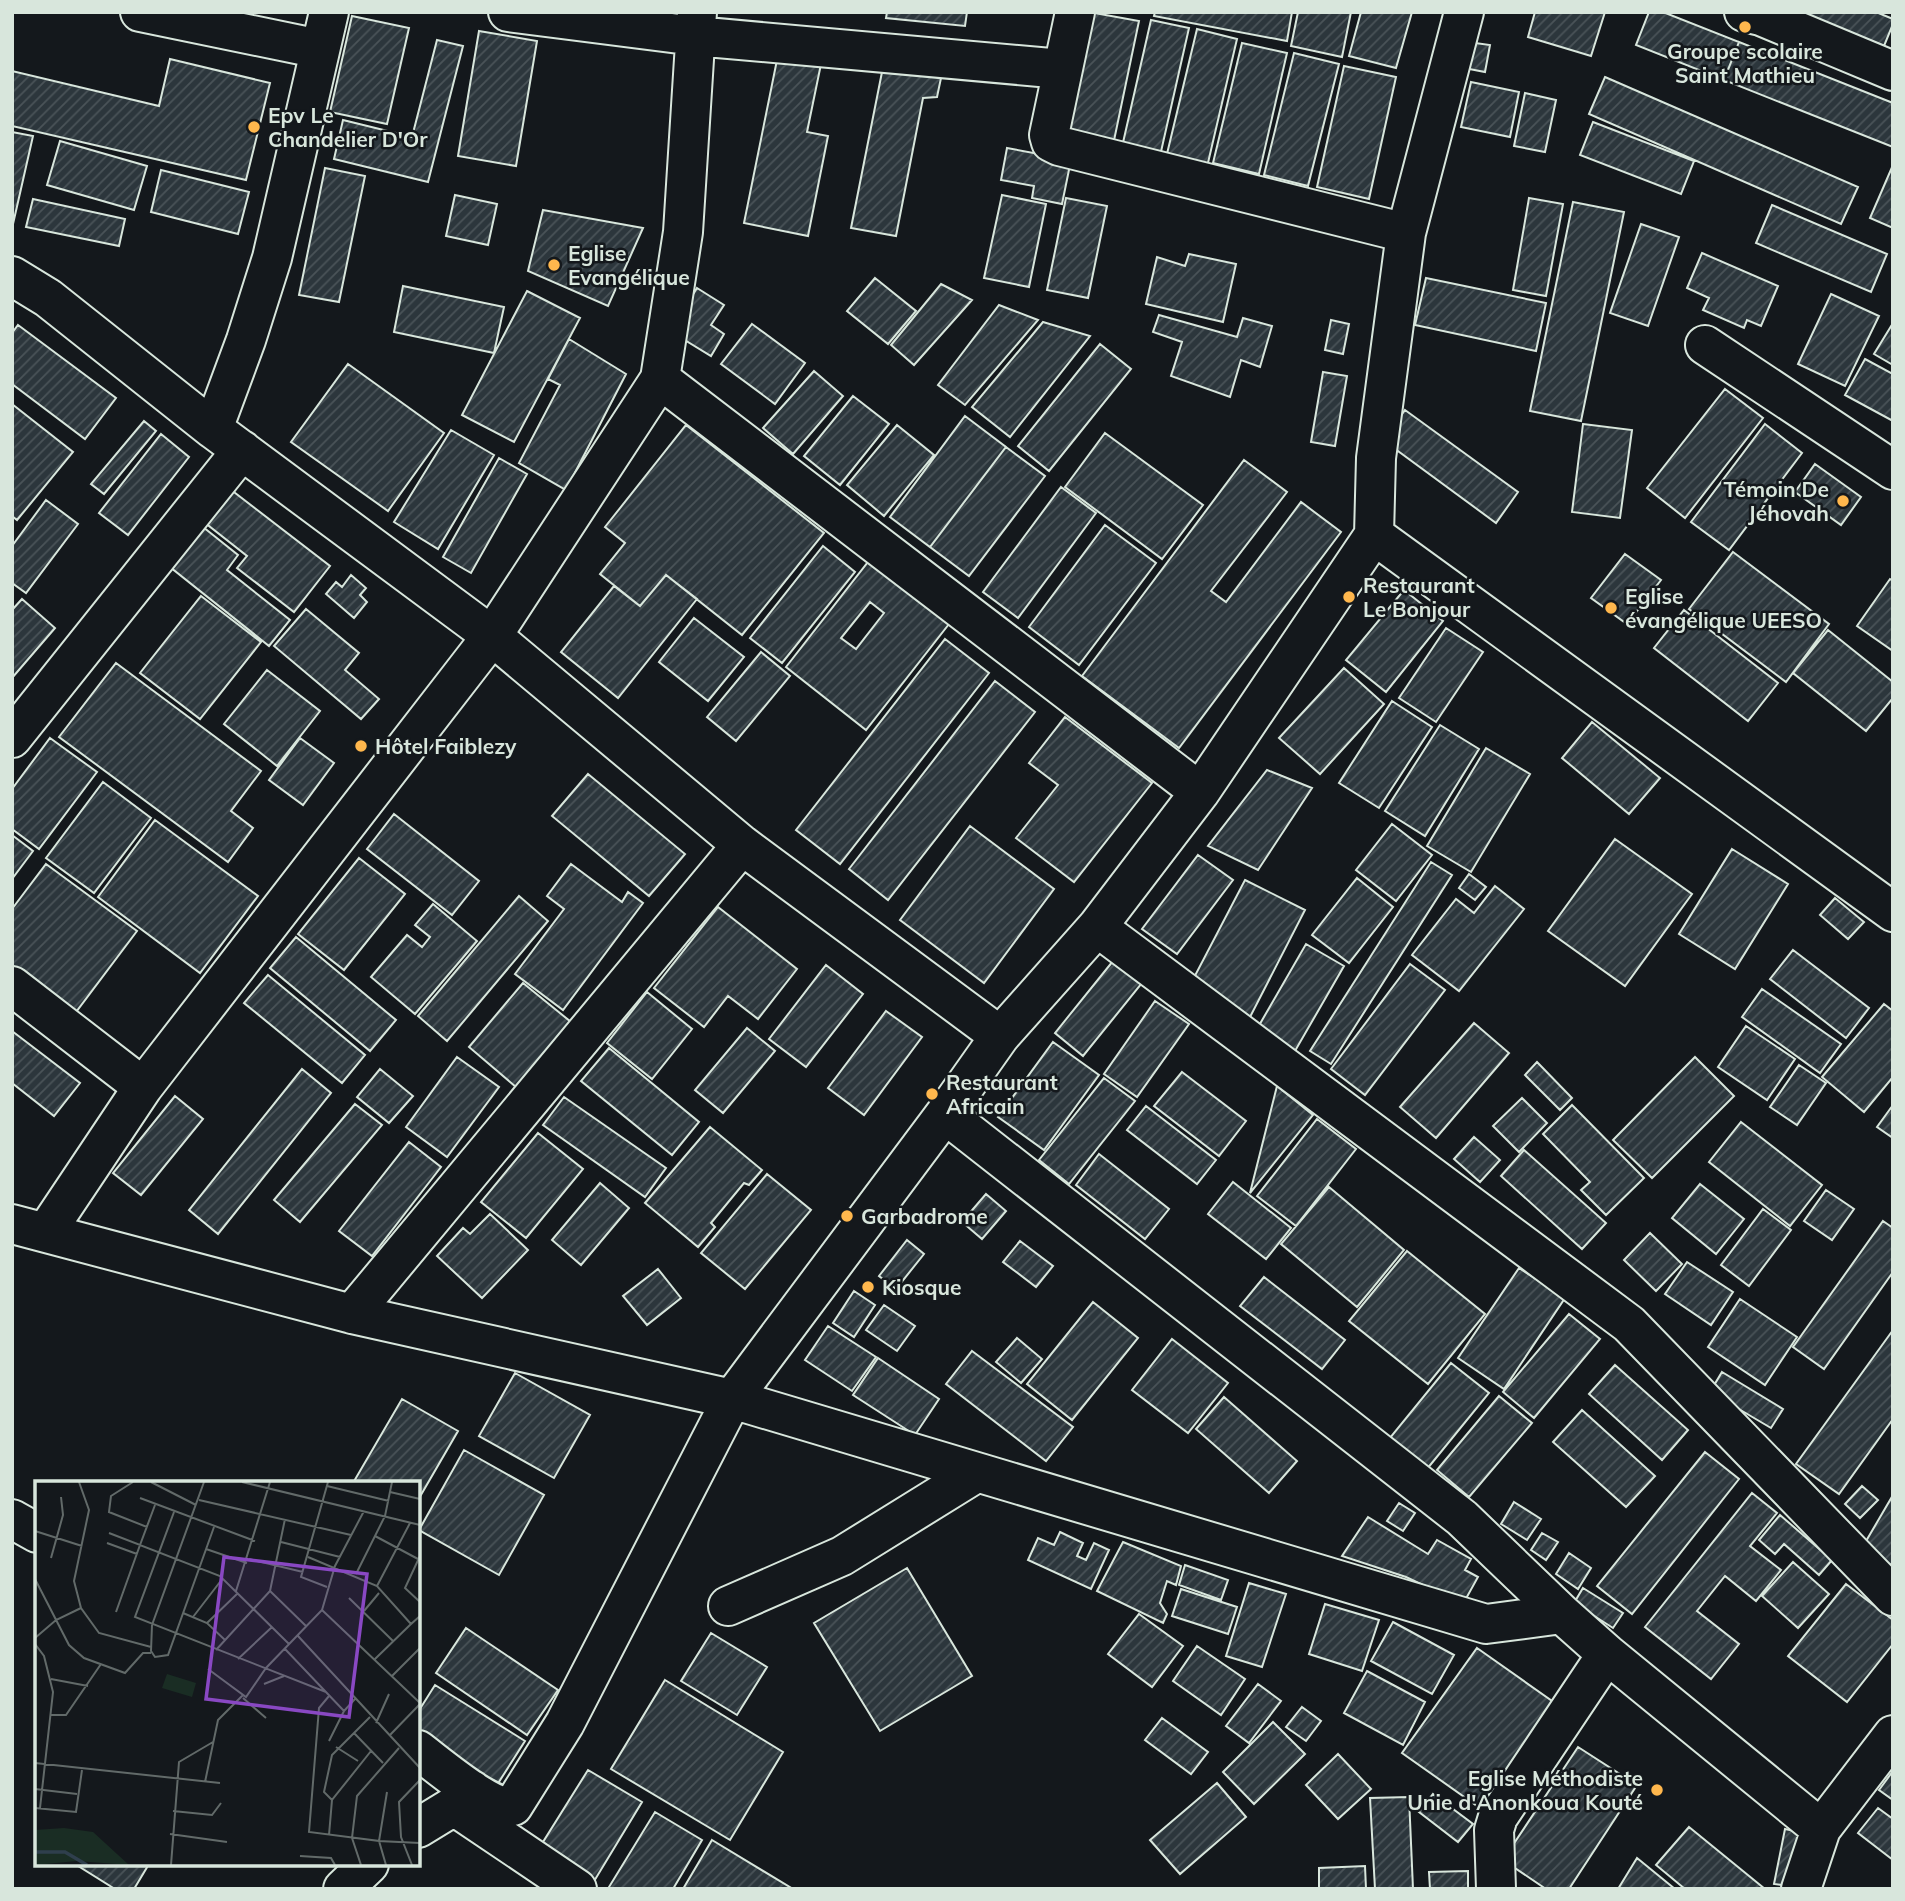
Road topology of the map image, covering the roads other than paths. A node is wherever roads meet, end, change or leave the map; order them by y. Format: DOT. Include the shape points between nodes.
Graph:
graph roads {
  1 [pos="140,12"];
  2 [pos="329,12"];
  3 [pos="508,12"];
  4 [pos="1075,12"];
  5 [pos="1464,12"];
  6 [pos="1756,14"];
  7 [pos="696,24"];
  8 [pos="320,49"];
  9 [pos="1062,69"];
  10 [pos="1893,71"];
  11 [pos="1406,233"];
  12 [pos="14,279"];
  13 [pos="1705,345"];
  14 [pos="660,379"];
  15 [pos="228,439"];
  16 [pos="1893,470"];
  17 [pos="1374,535"];
  18 [pos="492,636"];
  19 [pos="12,738"];
  20 [pos="1200,792"];
  21 [pos="742,845"];
  22 [pos="1893,912"];
  23 [pos="1097,928"];
  24 [pos="12,986"];
  25 [pos="1000,1037"];
  26 [pos="143,1087"];
  27 [pos="945,1114"];
  28 [pos="29,1228"];
  29 [pos="352,1314"];
  30 [pos="732,1399"];
  31 [pos="976,1473"];
  32 [pos="12,1519"];
  33 [pos="35,1532"];
  34 [pos="1893,1596"];
  35 [pos="728,1606"];
  36 [pos="1562,1615"];
  37 [pos="1607,1654"];
  38 [pos="1893,1735"];
  39 [pos="420,1753"];
  40 [pos="463,1798"];
  41 [pos="420,1827"];
  42 [pos="1821,1829"];
  43 [pos="367,1866"];
  44 [pos="342,1889"];
  45 [pos="577,1889"];
  46 [pos="1496,1889"];
  47 [pos="1801,1889"];
  1 -- 8 [label="street"];
  2 -- 8 [label="street"];
  3 -- 7 [label="street"];
  4 -- 9 [label="street"];
  5 -- 11 [label="street"];
  6 -- 10 [label="street"];
  7 -- 9 [label="street"];
  7 -- 14 [label="street" via="683,232"];
  8 -- 15 [label="street" via="272,258 246,340"];
  9 -- 11 [label="street" via="1049,135 1059,146"];
  11 -- 17 [label="street" via="1376,458"];
  12 -- 15 [label="street" via="48,298"];
  13 -- 16 [label="street"];
  14 -- 18 [label="street"];
  14 -- 20 [label="street"];
  15 -- 18 [label="street"];
  15 -- 19 [label="street"];
  17 -- 20 [label="street"];
  17 -- 22 [label="street"];
  18 -- 21 [label="street"];
  18 -- 26 [label="street"];
  20 -- 23 [label="street"];
  21 -- 25 [label="street"];
  21 -- 29 [label="street"];
  23 -- 25 [label="street"];
  23 -- 34 [label="street" via="1629,1324"];
  24 -- 26 [label="street"];
  25 -- 27 [label="street"];
  26 -- 28 [label="street"];
  27 -- 30 [label="street"];
  27 -- 36 [label="street" via="1462,1518"];
  28 -- 29 [label="street"];
  29 -- 30 [label="street"];
  30 -- 31 [label="street"];
  30 -- 40 [label="street" via="565,1723 513,1806"];
  31 -- 35 [label="street" via="842,1556"];
  31 -- 36 [label="street" via="1486,1624"];
  32 -- 33 [label="street"];
  36 -- 37 [label="street"];
  37 -- 42 [label="street"];
  37 -- 46 [label="street" via="1499,1816 1494,1830"];
  38 -- 42 [label="street"];
  39 -- 40 [label="street"];
  40 -- 41 [label="street"];
  40 -- 45 [label="street"];
  42 -- 47 [label="street"];
  43 -- 44 [label="street"];
}
